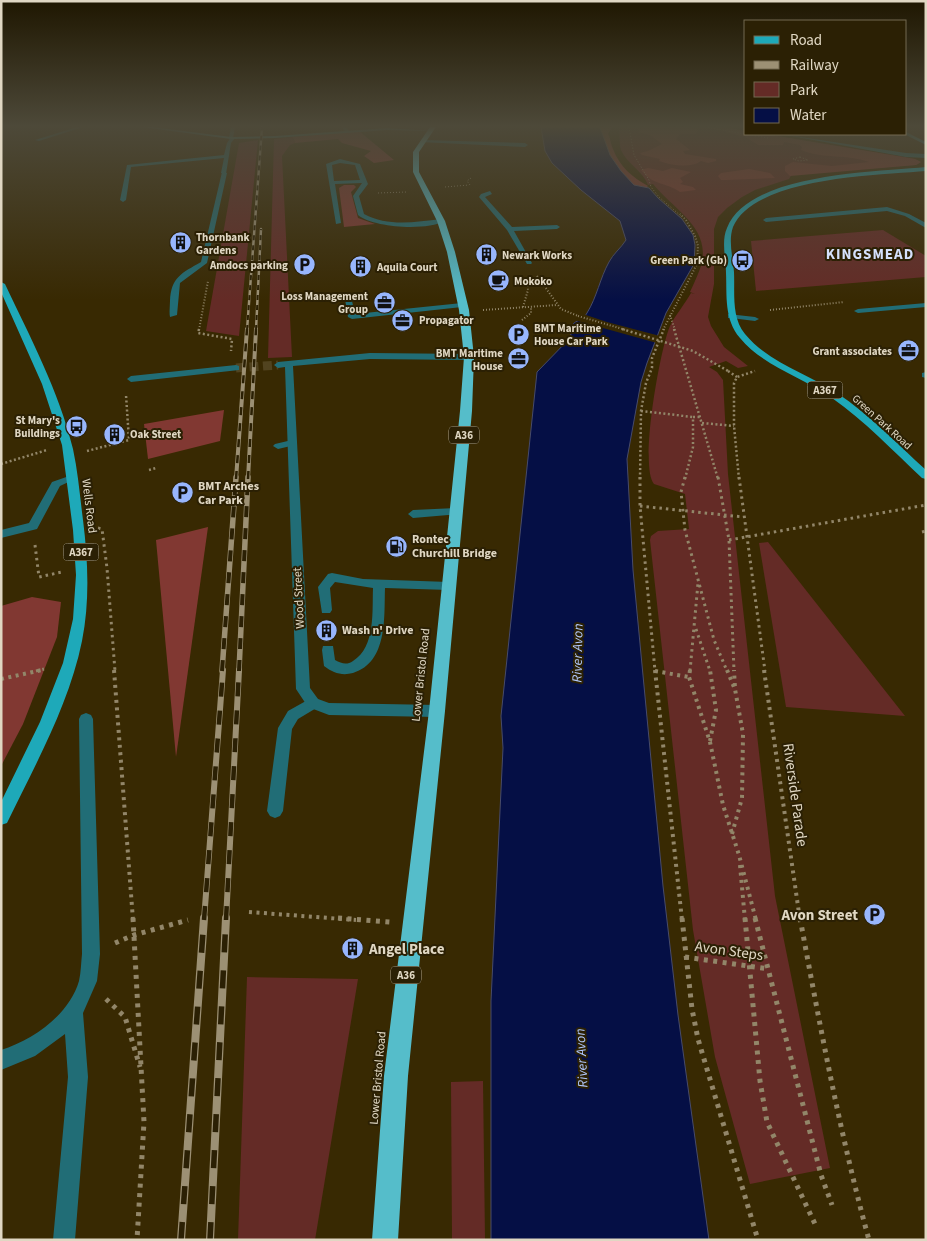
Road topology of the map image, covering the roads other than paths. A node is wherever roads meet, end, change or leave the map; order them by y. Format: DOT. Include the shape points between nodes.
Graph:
graph roads {
  1 [pos="126,185"];
  2 [pos="221,185"];
  3 [pos="332,185"];
  4 [pos="364,185"];
  5 [pos="423,185"];
  6 [pos="799,185"];
  7 [pos="490,193"];
  8 [pos="123,200"];
  9 [pos="774,213"];
  10 [pos="781,218"];
  11 [pos="766,220"];
  12 [pos="441,221"];
  13 [pos="338,223"];
  14 [pos="926,226"];
  15 [pos="558,227"];
  16 [pos="510,229"];
  17 [pos="529,263"];
  18 [pos="1,284"];
  19 [pos="348,301"];
  20 [pos="926,305"];
  21 [pos="463,308"];
  22 [pos="858,312"];
  23 [pos="173,315"];
  24 [pos="731,316"];
  25 [pos="755,319"];
  26 [pos="469,357"];
  27 [pos="233,368"];
  28 [pos="131,379"];
  29 [pos="292,444"];
  30 [pos="278,446"];
  31 [pos="926,476"];
  32 [pos="72,478"];
  33 [pos="456,512"];
  34 [pos="413,514"];
  35 [pos="1,534"];
  36 [pos="379,583"];
  37 [pos="449,586"];
  38 [pos="326,610"];
  39 [pos="328,650"];
  40 [pos="313,703"];
  41 [pos="437,711"];
  42 [pos="86,719"];
  43 [pos="275,810"];
  44 [pos="1,818"];
  45 [pos="74,1010"];
  46 [pos="1,1060"];
  47 [pos="64,1240"];
  48 [pos="384,1240"];
  1 -- 8 [label="street"];
  2 -- 23 [label="street" via="204,263 175,283"];
  3 -- 13 [label="street"];
  4 -- 12 [label="street" via="356,196 361,215 366,219 390,225"];
  5 -- 12 [label="highway, Lower Bristol Road / A36"];
  6 -- 24 [label="main road" via="773,192 752,203 736,216 730,227"];
  7 -- 16 [label="street" via="482,197"];
  9 -- 10 [label="street"];
  10 -- 11 [label="street"];
  10 -- 14 [label="street" via="887,209"];
  12 -- 21 [label="highway, Lower Bristol Road / A36"];
  15 -- 16 [label="street"];
  16 -- 17 [label="street"];
  18 -- 32 [label="main road, Wells Road / A367" via="41,372 67,444"];
  19 -- 21 [label="street" via="352,317"];
  20 -- 22 [label="street"];
  21 -- 26 [label="highway, Lower Bristol Road / A36"];
  24 -- 25 [label="street"];
  24 -- 31 [label="main road, Green Park Road / A367" via="736,328 752,345 773,362 849,406"];
  26 -- 29 [label="street, Wood Street" via="370,356 284,365"];
  26 -- 33 [label="highway, Lower Bristol Road / A36"];
  27 -- 28 [label="street"];
  29 -- 30 [label="street"];
  29 -- 40 [label="street, Wood Street" via="303,689"];
  32 -- 35 [label="street" via="56,484 34,526"];
  32 -- 44 [label="main road, Wells Road / A367" via="82,567 80,609 70,662 40,738"];
  33 -- 34 [label="street"];
  33 -- 37 [label="highway, Lower Bristol Road / A36"];
  36 -- 37 [label="street"];
  36 -- 38 [label="street" via="332,577 324,587"];
  36 -- 39 [label="street" via="374,644 365,661 344,670 336,668 329,662"];
  37 -- 41 [label="highway, Lower Bristol Road / A36"];
  40 -- 41 [label="street" via="329,709"];
  40 -- 43 [label="street" via="294,715 285,728"];
  41 -- 48 [label="highway, Lower Bristol Road / A36" via="396,1076"];
  42 -- 45 [label="street" via="91,954 88,982"];
  45 -- 46 [label="street" via="51,1036 16,1056"];
  45 -- 47 [label="street" via="78,1077"];
}
